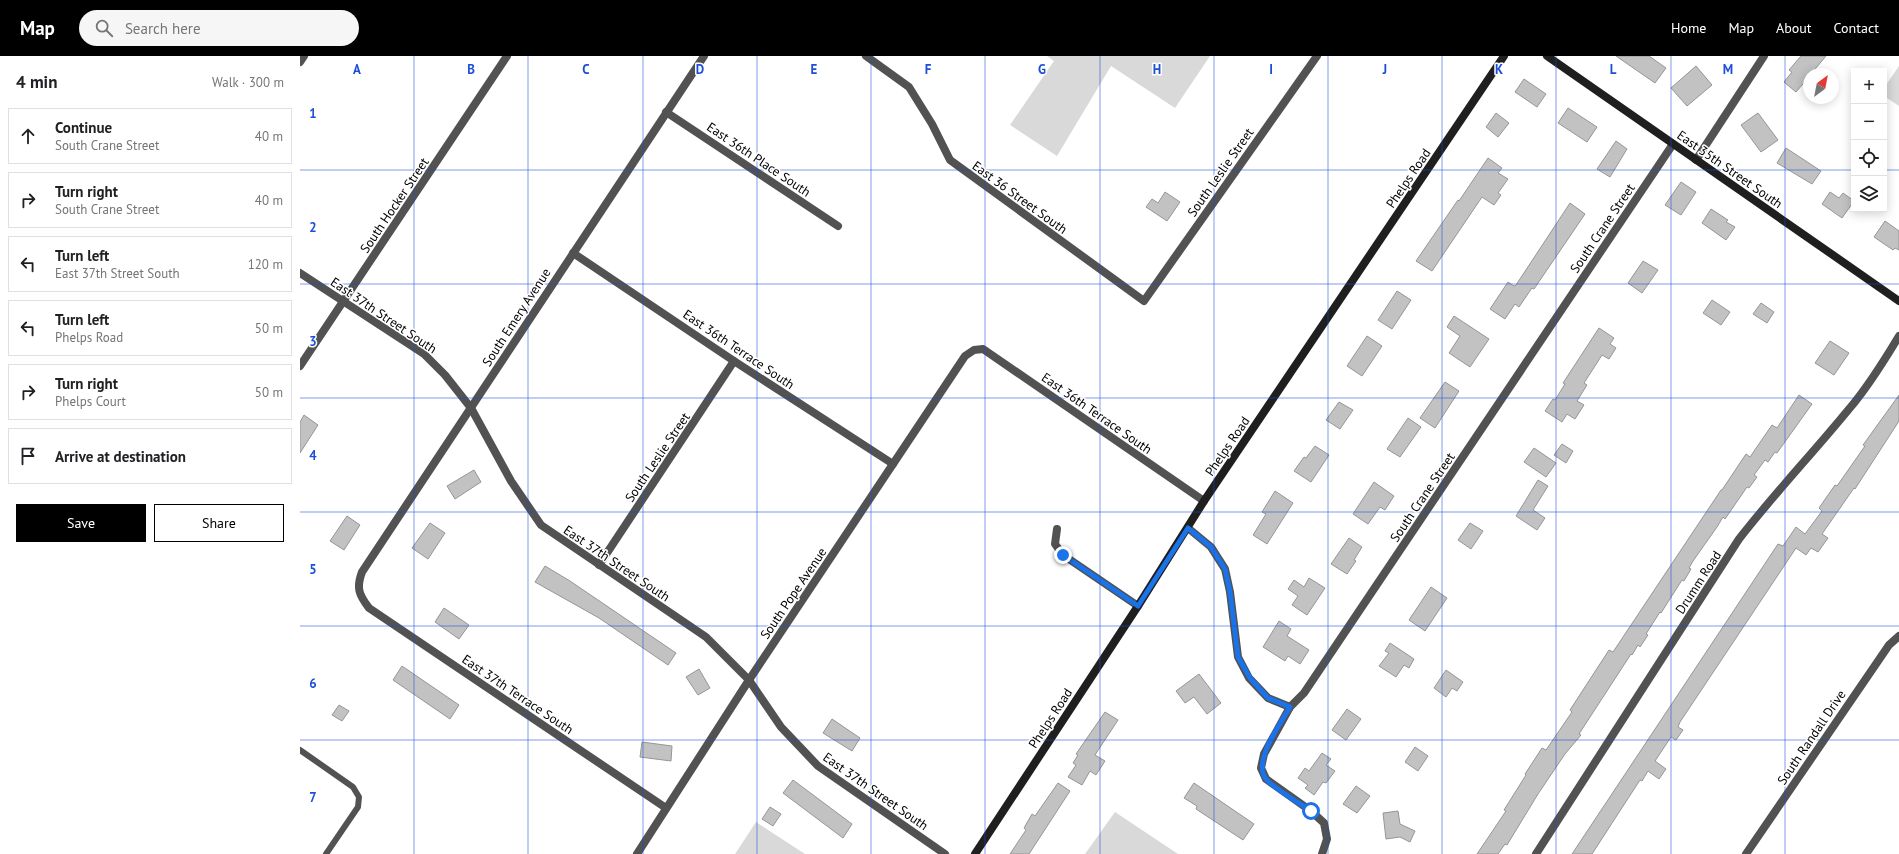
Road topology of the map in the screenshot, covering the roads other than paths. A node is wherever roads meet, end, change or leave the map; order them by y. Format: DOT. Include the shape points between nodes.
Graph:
graph roads {
  1 [pos="304,56"];
  2 [pos="507,56"];
  3 [pos="704,56"];
  4 [pos="866,56"];
  5 [pos="1316,56"];
  6 [pos="1504,56"];
  7 [pos="1547,56"];
  8 [pos="1764,56"];
  9 [pos="300,62"];
  10 [pos="666,112"];
  11 [pos="1673,144"];
  12 [pos="1696,160"];
  13 [pos="838,226"];
  14 [pos="573,252"];
  15 [pos="300,273"];
  16 [pos="344,301"];
  17 [pos="1144,301"];
  18 [pos="1899,301"];
  19 [pos="1899,336"];
  20 [pos="974,350"];
  21 [pos="734,361"];
  22 [pos="300,366"];
  23 [pos="471,408"];
  24 [pos="893,464"];
  25 [pos="1204,501"];
  26 [pos="1188,528"];
  27 [pos="1057,529"];
  28 [pos="599,565"];
  29 [pos="360,596"];
  30 [pos="1138,606"];
  31 [pos="1899,636"];
  32 [pos="749,680"];
  33 [pos="1290,707"];
  34 [pos="300,750"];
  35 [pos="666,808"];
  36 [pos="326,854"];
  37 [pos="637,854"];
  38 [pos="945,854"];
  39 [pos="975,854"];
  40 [pos="1322,854"];
  41 [pos="1536,854"];
  42 [pos="1746,854"];
  1 -- 9 [label="street"];
  2 -- 16 [label="street, South Hocker Street"];
  3 -- 10 [label="street, South Emery Avenue"];
  4 -- 17 [label="street, East 36 Street South" via="909,87 950,160"];
  5 -- 17 [label="street, South Leslie Street"];
  6 -- 25 [label="street, Phelps Road"];
  7 -- 11 [label="street, East 35th Street South"];
  8 -- 12 [label="street"];
  10 -- 13 [label="street, East 36th Place South"];
  10 -- 14 [label="street, South Emery Avenue"];
  11 -- 12 [label="street, East 35th Street South"];
  11 -- 33 [label="street, South Crane Street" via="1304,693"];
  12 -- 18 [label="street, East 35th Street South"];
  14 -- 21 [label="street, East 36th Terrace South"];
  14 -- 23 [label="street, South Emery Avenue"];
  15 -- 16 [label="street, East 37th Street South"];
  16 -- 22 [label="street, South Hocker Street"];
  16 -- 23 [label="street, East 37th Street South" via="424,354 445,375"];
  19 -- 41 [label="street, Drumm Road" via="1850,408 1739,540"];
  20 -- 24 [label="street, South Pope Avenue" via="965,356"];
  20 -- 25 [label="street, East 36th Terrace South" via="983,349"];
  21 -- 24 [label="street, East 36th Terrace South"];
  21 -- 28 [label="street, South Leslie Street"];
  23 -- 28 [label="street, East 37th Street South" via="511,481 541,525"];
  23 -- 29 [label="street, South Emery Avenue" via="362,572 358,581"];
  24 -- 32 [label="street, South Pope Avenue"];
  25 -- 26 [label="street, Phelps Road"];
  26 -- 30 [label="street, Phelps Road"];
  26 -- 33 [label="street" via="1211,547 1225,569 1238,657 1250,678 1268,698"];
  27 -- 30 [label="street" via="1055,544 1063,555"];
  28 -- 32 [label="street, East 37th Street South" via="706,637"];
  29 -- 35 [label="street, East 37th Terrace South" via="369,608"];
  30 -- 39 [label="street, Phelps Road"];
  31 -- 42 [label="street, South Randall Drive" via="1889,645"];
  32 -- 35 [label="street, South Pope Avenue"];
  32 -- 38 [label="street, East 37th Street South" via="781,727 818,766"];
  33 -- 40 [label="street, South Crane Street" via="1264,754 1261,768 1266,779 1324,823 1327,839"];
  34 -- 36 [label="lane" via="353,788 359,797 358,807"];
  35 -- 37 [label="street, South Pope Avenue"];
}
